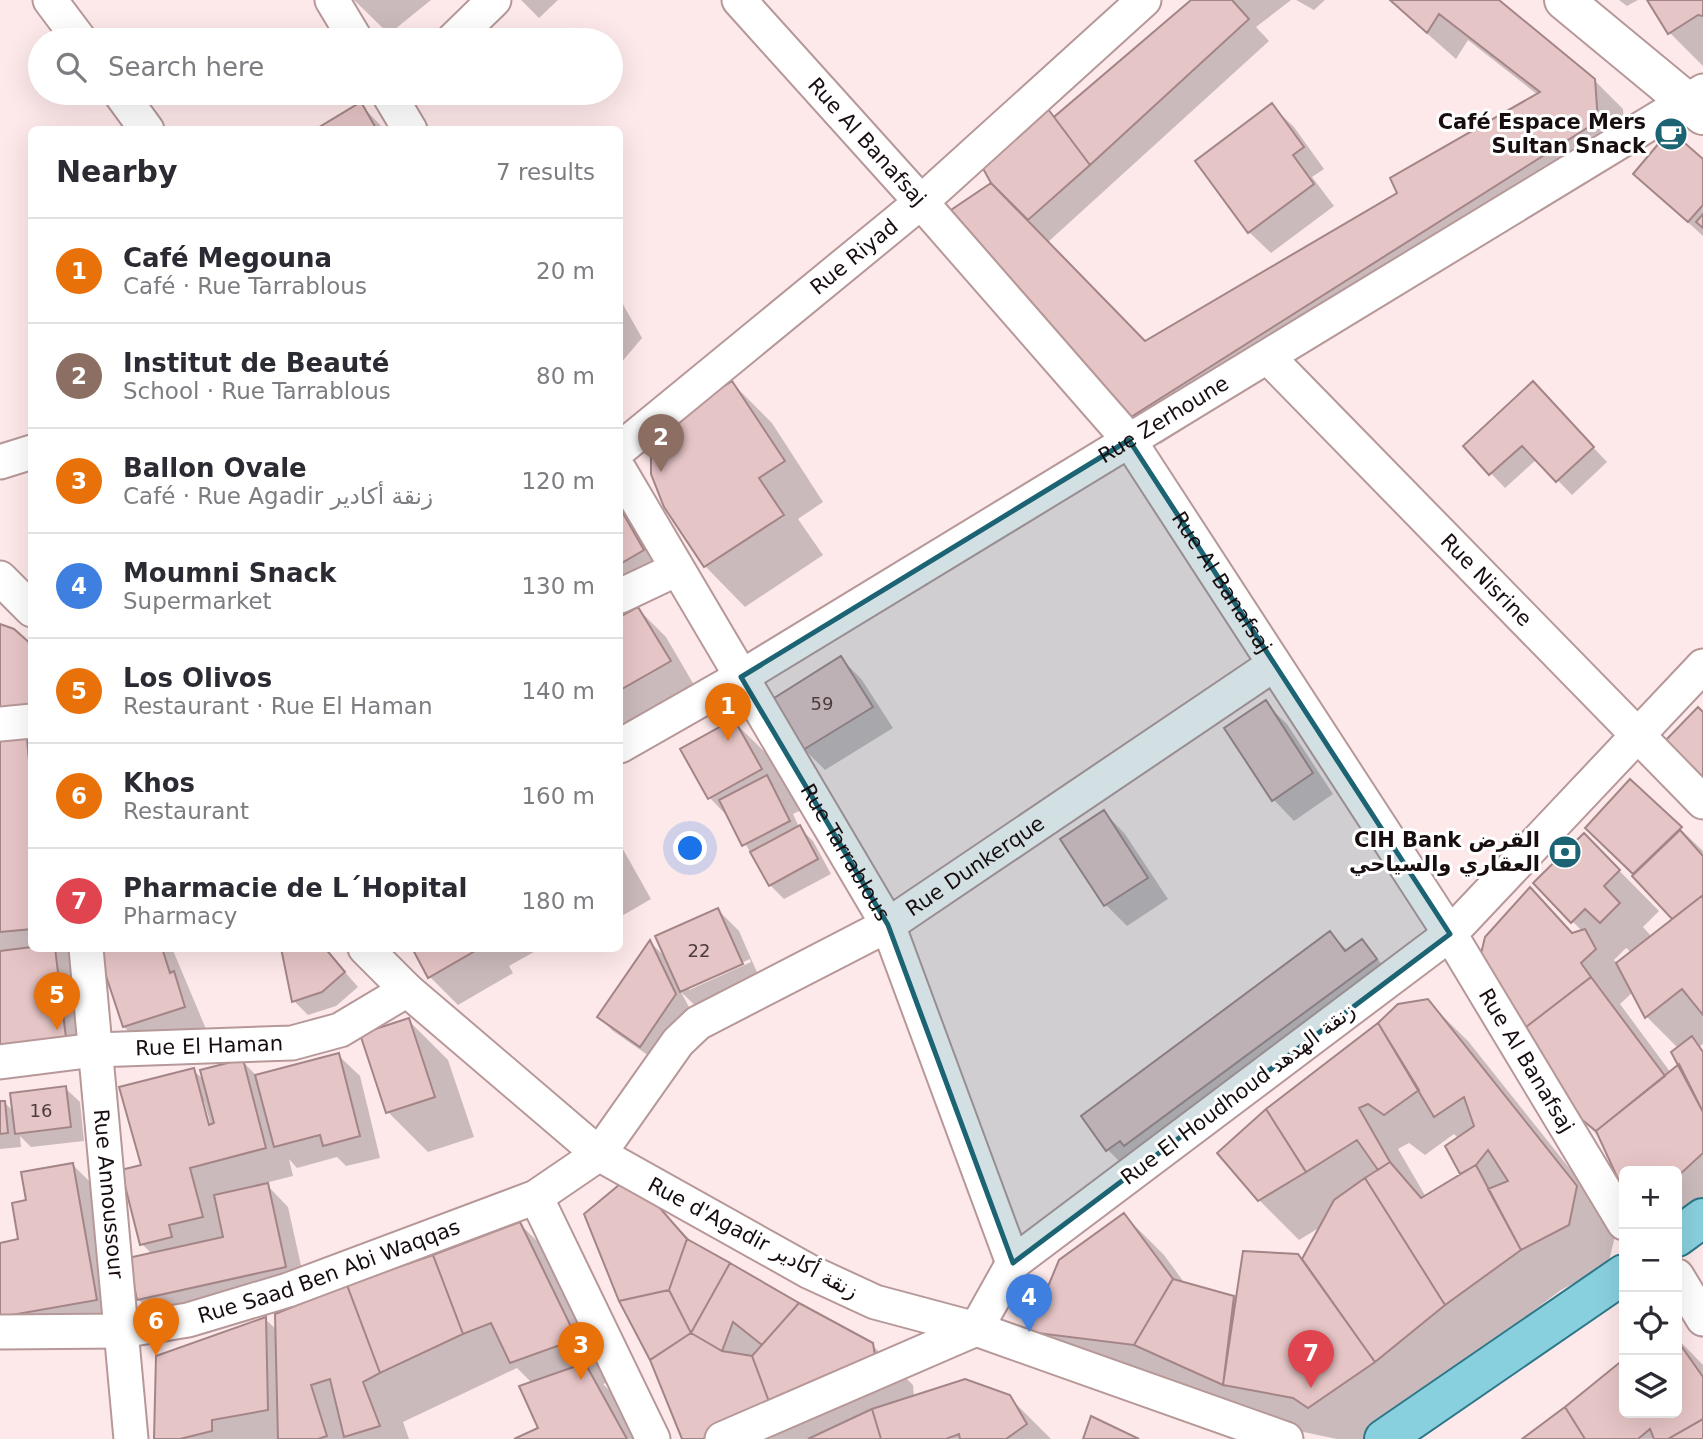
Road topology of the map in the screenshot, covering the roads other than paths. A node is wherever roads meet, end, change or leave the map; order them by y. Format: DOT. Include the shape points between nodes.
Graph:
graph roads {
  1 [pos="50,0"];
  2 [pos="332,0"];
  3 [pos="494,0"];
  4 [pos="739,0"];
  5 [pos="1144,0"];
  6 [pos="1564,0"];
  7 [pos="71,28"];
  8 [pos="349,28"];
  9 [pos="465,28"];
  10 [pos="1697,102"];
  11 [pos="129,105"];
  12 [pos="399,105"];
  13 [pos="144,126"];
  14 [pos="409,126"];
  15 [pos="921,202"];
  16 [pos="1268,356"];
  17 [pos="1129,440"];
  18 [pos="623,447"];
  19 [pos="28,453"];
  20 [pos="0,462"];
  21 [pos="623,476"];
  22 [pos="677,569"];
  23 [pos="0,578"];
  24 [pos="623,595"];
  25 [pos="28,606"];
  26 [pos="1273,665"];
  27 [pos="1703,666"];
  28 [pos="741,677"];
  29 [pos="28,722"];
  30 [pos="0,724"];
  31 [pos="1637,734"];
  32 [pos="623,744"];
  33 [pos="1703,802"];
  34 [pos="888,925"];
  35 [pos="1450,934"];
  36 [pos="86,952"];
  37 [pos="369,952"];
  38 [pos="407,990"];
  39 [pos="96,1050"];
  40 [pos="0,1062"];
  41 [pos="599,1154"];
  42 [pos="536,1197"];
  43 [pos="1619,1215"];
  44 [pos="1703,1218"];
  45 [pos="1682,1233"];
  46 [pos="1013,1262"];
  47 [pos="1619,1277"];
  48 [pos="1682,1284"];
  49 [pos="1703,1319"];
  50 [pos="976,1329"];
  51 [pos="121,1331"];
  52 [pos="0,1332"];
  53 [pos="131,1439"];
  54 [pos="653,1439"];
  55 [pos="722,1439"];
  56 [pos="1286,1439"];
  57 [pos="1384,1439"];
  1 -- 7 [label="street"];
  2 -- 8 [label="street"];
  3 -- 9 [label="street"];
  4 -- 15 [label="street, Rue Al Banafsaj"];
  5 -- 15 [label="street, Rue Riyad"];
  6 -- 10 [label="street"];
  10 -- 16 [label="street, Rue Zerhoune"];
  11 -- 13 [label="street"];
  12 -- 14 [label="street"];
  15 -- 17 [label="street, Rue Al Banafsaj"];
  15 -- 18 [label="street, Rue Riyad"];
  16 -- 17 [label="street, Rue Zerhoune"];
  16 -- 31 [label="street, Rue Nisrine"];
  17 -- 26 [label="street, Rue Al Banafsaj"];
  17 -- 28 [label="street, Rue Zerhoune"];
  19 -- 20 [label="street"];
  21 -- 22 [label="street, Rue Tarrablous"];
  22 -- 24 [label="street"];
  22 -- 28 [label="street, Rue Tarrablous"];
  23 -- 25 [label="street"];
  26 -- 34 [label="street, Rue Dunkerque"];
  26 -- 35 [label="street, Rue Al Banafsaj"];
  27 -- 31 [label="street, Rue El Houdhoud زنقة الهدهد"];
  28 -- 32 [label="street, Rue Zerhoune"];
  28 -- 34 [label="street, Rue Tarrablous"];
  29 -- 30 [label="street"];
  31 -- 33 [label="street, Rue Nisrine"];
  31 -- 35 [label="street, Rue El Houdhoud زنقة الهدهد"];
  34 -- 41 [label="street, Rue Dunkerque" via="698,1023 678,1042"];
  34 -- 46 [label="street, Rue Tarrablous"];
  35 -- 43 [label="street, Rue Al Banafsaj"];
  35 -- 46 [label="street, Rue El Houdhoud زنقة الهدهد"];
  36 -- 39 [label="street, Rue Annoussour"];
  37 -- 38 [label="street, Rue d'Agadir زنقة أكادير"];
  38 -- 39 [label="street, Rue El Haman" via="340,1030 292,1043"];
  38 -- 41 [label="street, Rue d'Agadir زنقة أكادير"];
  39 -- 40 [label="street, Rue El Haman"];
  39 -- 51 [label="street, Rue Annoussour"];
  41 -- 42 [label="street, Rue Saad Ben Abi Waqqas"];
  41 -- 50 [label="street, Rue d'Agadir زنقة أكادير" via="821,1277 875,1302"];
  42 -- 51 [label="street, Rue Saad Ben Abi Waqqas" via="288,1290 188,1320"];
  42 -- 54 [label="street"];
  44 -- 45 [label="main road"];
  46 -- 50 [label="street, Rue El Houdhoud زنقة الهدهد"];
  47 -- 57 [label="main road"];
  48 -- 49 [label="street"];
  50 -- 55 [label="street"];
  50 -- 56 [label="street, Rue d'Agadir زنقة أكادير"];
  51 -- 52 [label="street, Rue Saad Ben Abi Waqqas"];
  51 -- 53 [label="street, Rue Annoussour"];
}
